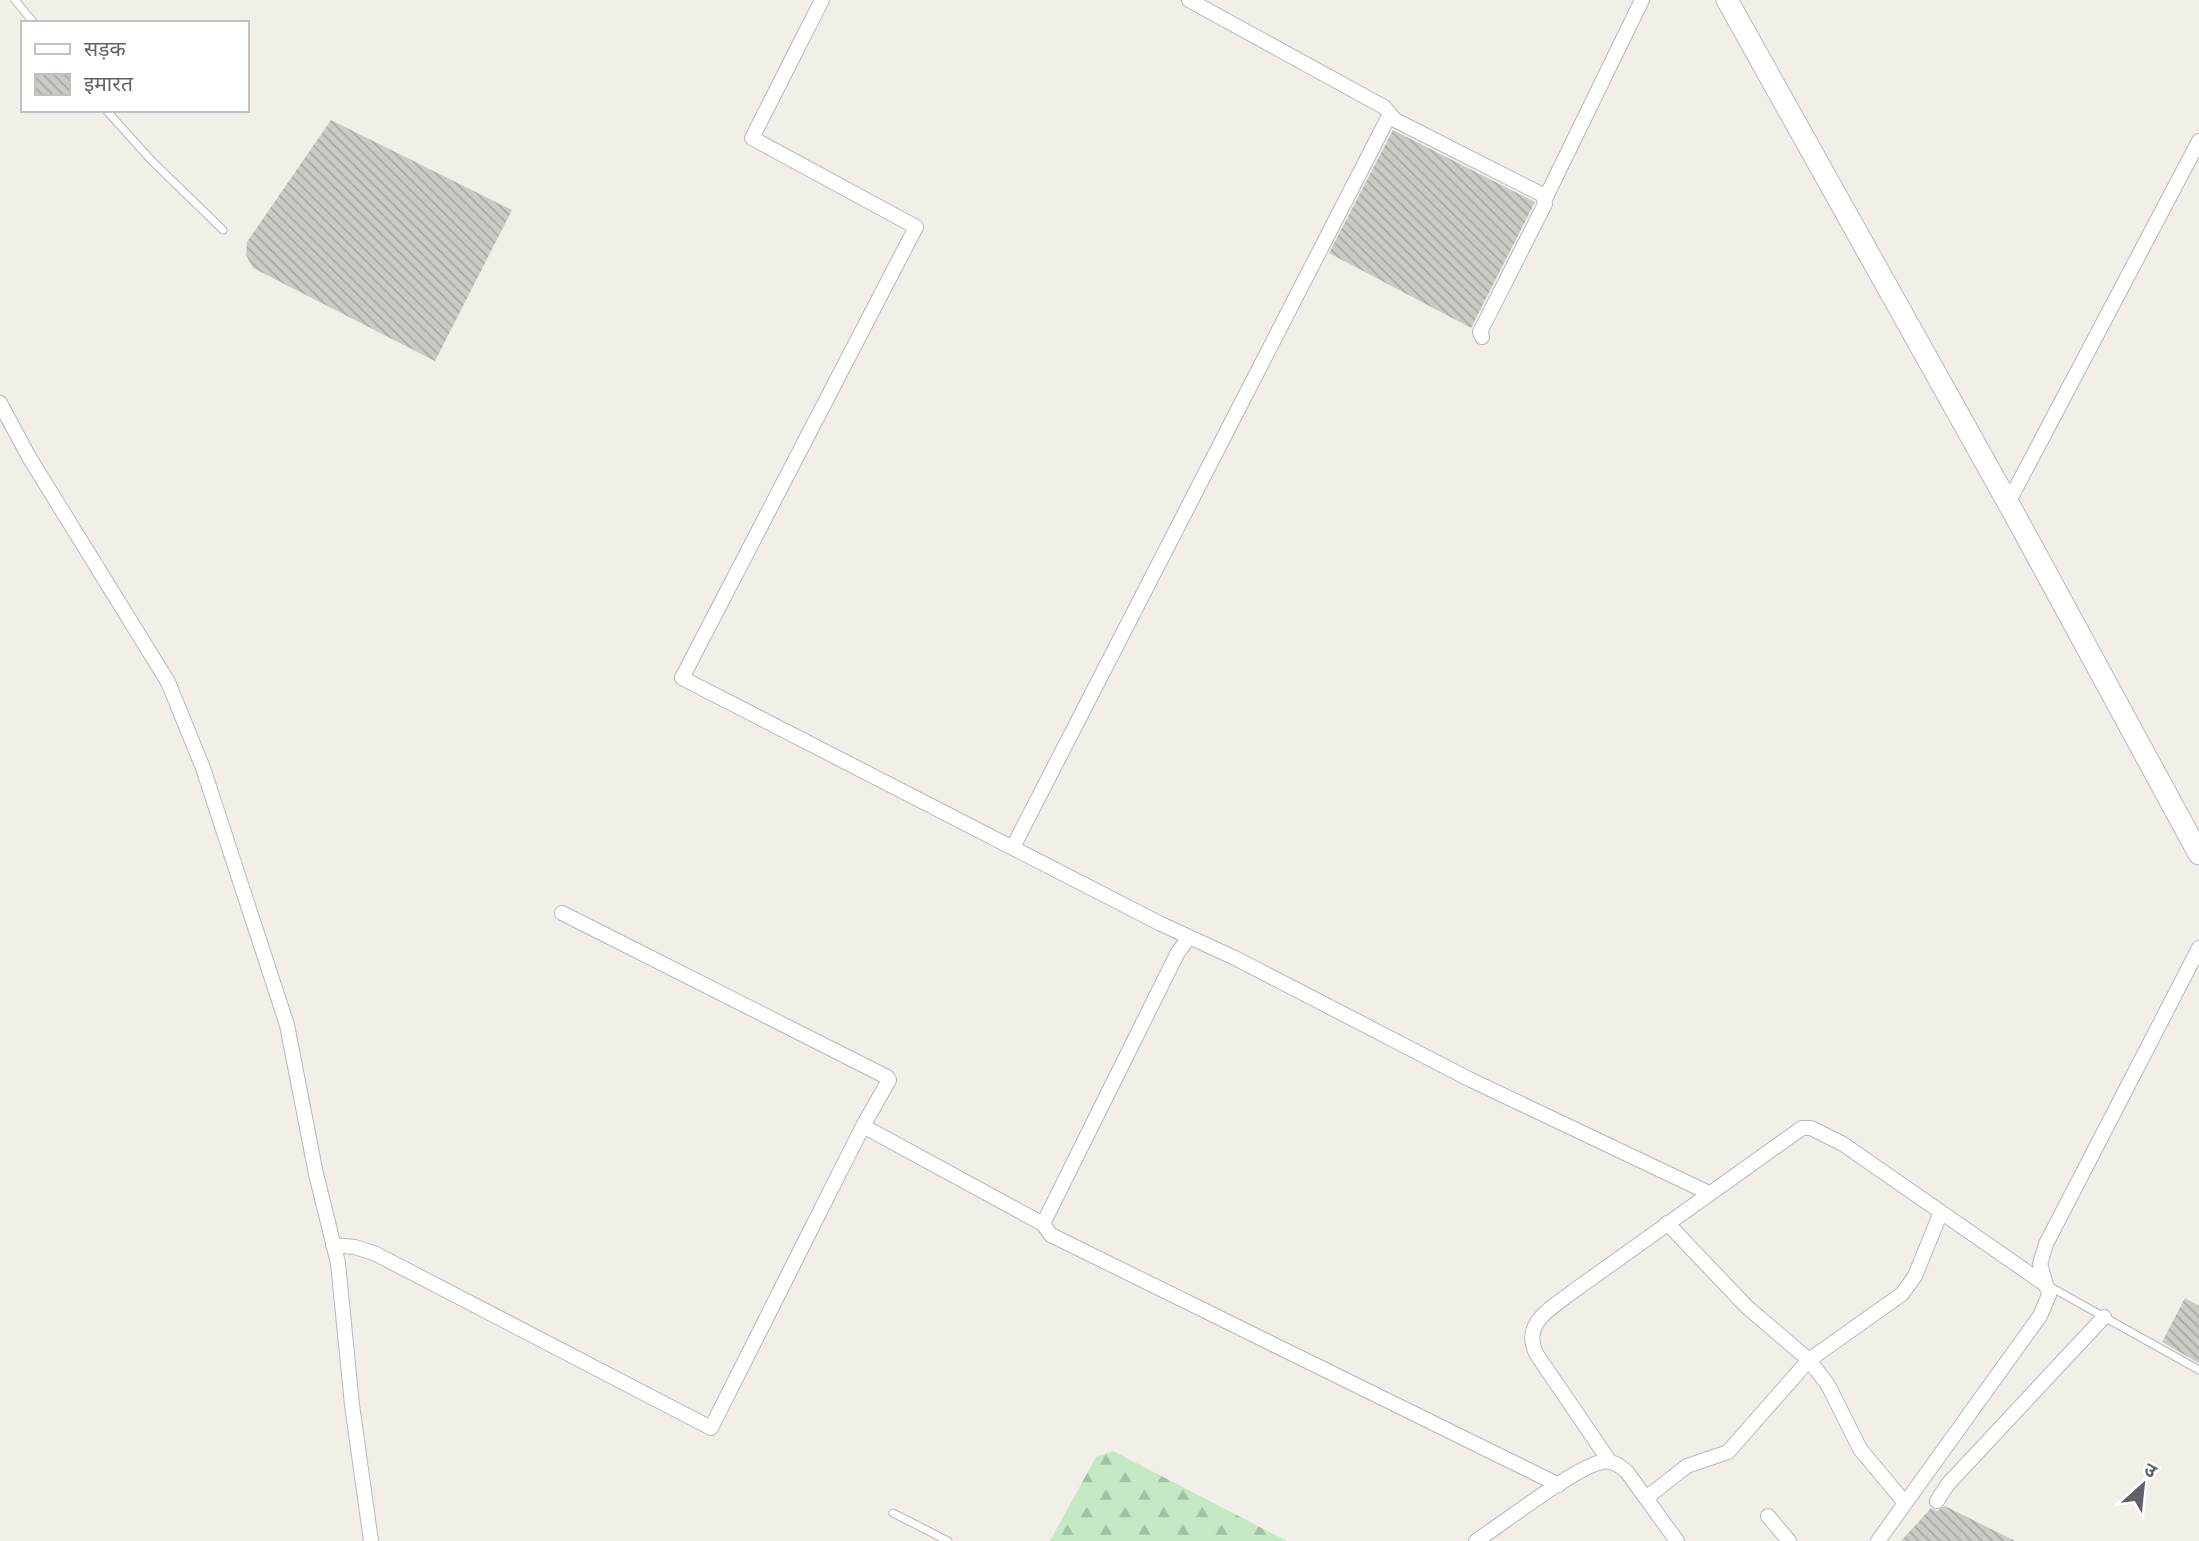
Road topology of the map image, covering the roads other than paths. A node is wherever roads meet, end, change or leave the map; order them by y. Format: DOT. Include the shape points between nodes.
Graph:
graph roads {
  1 [pos="15,0"];
  2 [pos="822,0"];
  3 [pos="1189,0"];
  4 [pos="1642,0"];
  5 [pos="1727,0"];
  6 [pos="32,21"];
  7 [pos="108,112"];
  8 [pos="1389,116"];
  9 [pos="2199,141"];
  10 [pos="1545,199"];
  11 [pos="223,230"];
  12 [pos="1482,338"];
  13 [pos="0,403"];
  14 [pos="2008,503"];
  15 [pos="1013,847"];
  16 [pos="2199,854"];
  17 [pos="562,913"];
  18 [pos="1189,938"];
  19 [pos="2199,948"];
  20 [pos="863,1126"];
  21 [pos="1709,1193"];
  22 [pos="1941,1212"];
  23 [pos="1667,1223"];
  24 [pos="1042,1224"];
  25 [pos="333,1245"];
  26 [pos="2046,1285"];
  27 [pos="2104,1317"];
  28 [pos="1809,1360"];
  29 [pos="2199,1370"];
  30 [pos="1610,1462"];
  31 [pos="1559,1485"];
  32 [pos="1646,1498"];
  33 [pos="1937,1502"];
  34 [pos="1905,1503"];
  35 [pos="893,1513"];
  36 [pos="1768,1516"];
  37 [pos="371,1541"];
  38 [pos="948,1541"];
  39 [pos="1476,1541"];
  40 [pos="1677,1541"];
  41 [pos="1789,1541"];
  42 [pos="1878,1541"];
  1 -- 6 [label="lane"];
  2 -- 15 [label="street" via="752,138 916,227 682,678"];
  3 -- 8 [label="street" via="1384,107"];
  4 -- 10 [label="street"];
  5 -- 14 [label="street"];
  7 -- 11 [label="lane"];
  8 -- 10 [label="street"];
  8 -- 15 [label="street"];
  9 -- 14 [label="street"];
  10 -- 12 [label="street" via="1479,332"];
  13 -- 25 [label="street" via="168,682 204,768 287,1026"];
  14 -- 16 [label="street"];
  15 -- 18 [label="street"];
  17 -- 20 [label="street" via="887,1077"];
  18 -- 21 [label="street"];
  18 -- 24 [label="street"];
  19 -- 26 [label="street" via="2050,1235 2040,1264"];
  20 -- 24 [label="street"];
  20 -- 25 [label="street" via="711,1428 376,1254"];
  21 -- 22 [label="street" via="1794,1132 1811,1128 1843,1144"];
  21 -- 23 [label="street"];
  22 -- 26 [label="street"];
  22 -- 28 [label="street" via="1916,1276 1902,1294"];
  23 -- 28 [label="street" via="1747,1307"];
  23 -- 30 [label="street" via="1543,1315 1531,1329 1537,1355"];
  24 -- 31 [label="street" via="1051,1235"];
  25 -- 37 [label="street"];
  26 -- 27 [label="lane"];
  26 -- 34 [label="street" via="2049,1295 2040,1316"];
  27 -- 29 [label="lane"];
  27 -- 33 [label="street" via="1948,1484"];
  28 -- 32 [label="street" via="1728,1452 1687,1466"];
  28 -- 34 [label="street" via="1828,1385 1860,1449"];
  30 -- 31 [label="street" via="1592,1465"];
  30 -- 32 [label="street" via="1626,1472"];
  31 -- 39 [label="street"];
  32 -- 40 [label="street"];
  34 -- 42 [label="street"];
  35 -- 38 [label="lane"];
  36 -- 41 [label="street"];
}
